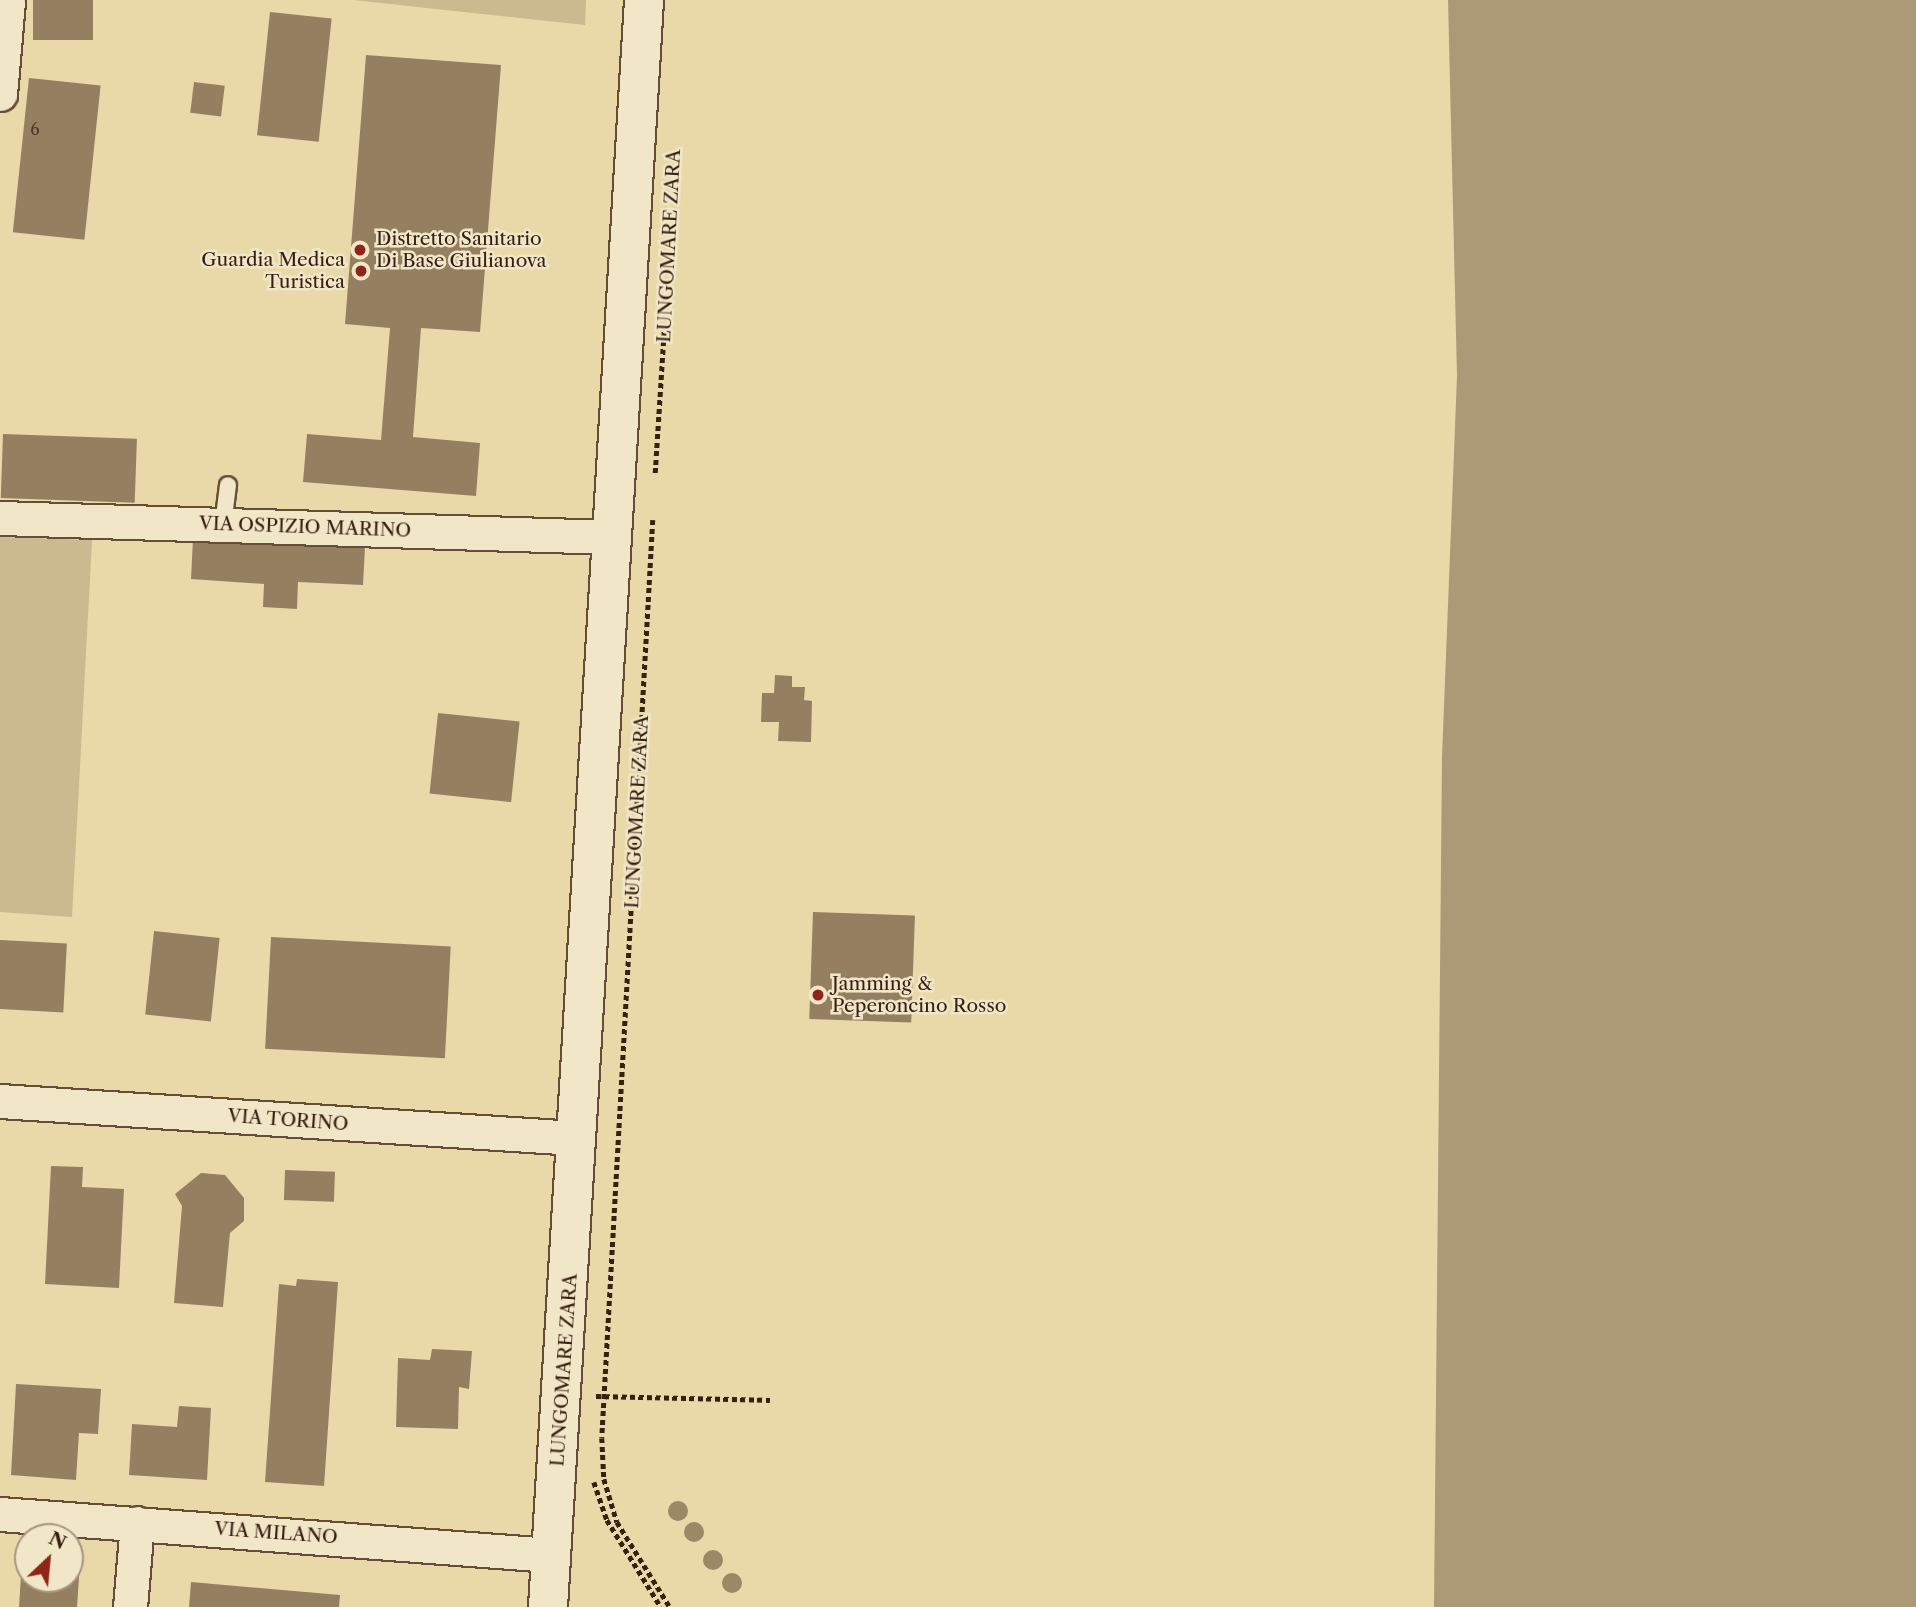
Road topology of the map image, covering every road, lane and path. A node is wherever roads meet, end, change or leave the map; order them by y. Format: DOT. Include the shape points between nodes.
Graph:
graph roads {
  1 [pos="8,0"];
  2 [pos="644,0"];
  3 [pos="0,94"];
  4 [pos="667,282"];
  5 [pos="655,480"];
  6 [pos="228,485"];
  7 [pos="653,505"];
  8 [pos="0,518"];
  9 [pos="223,524"];
  10 [pos="611,537"];
  11 [pos="0,1101"];
  12 [pos="576,1138"];
  13 [pos="563,1392"];
  14 [pos="605,1396"];
  15 [pos="770,1400"];
  16 [pos="0,1514"];
  17 [pos="617,1522"];
  18 [pos="137,1523"];
  19 [pos="611,1527"];
  20 [pos="551,1555"];
  21 [pos="130,1607"];
  22 [pos="548,1607"];
  23 [pos="670,1607"];
  1 -- 3 [label="street"];
  2 -- 10 [label="street, LUNGOMARE ZARA"];
  4 -- 5 [label="path, LUNGOMARE ZARA"];
  6 -- 9 [label="lane"];
  7 -- 14 [label="path, LUNGOMARE ZARA"];
  8 -- 9 [label="street, VIA OSPIZIO MARINO"];
  9 -- 10 [label="street, VIA OSPIZIO MARINO"];
  10 -- 12 [label="street, LUNGOMARE ZARA"];
  11 -- 12 [label="street, VIA TORINO"];
  12 -- 13 [label="street, LUNGOMARE ZARA"];
  13 -- 14 [label="path"];
  13 -- 20 [label="street, LUNGOMARE ZARA"];
  14 -- 15 [label="path"];
  14 -- 17 [label="path, LUNGOMARE ZARA" via="604,1479"];
  16 -- 18 [label="street, VIA MILANO"];
  17 -- 19 [label="path"];
  17 -- 23 [label="path, LUNGOMARE ZARA"];
  18 -- 20 [label="street, VIA MILANO"];
  18 -- 21 [label="street"];
  20 -- 22 [label="street, LUNGOMARE ZARA"];
}
